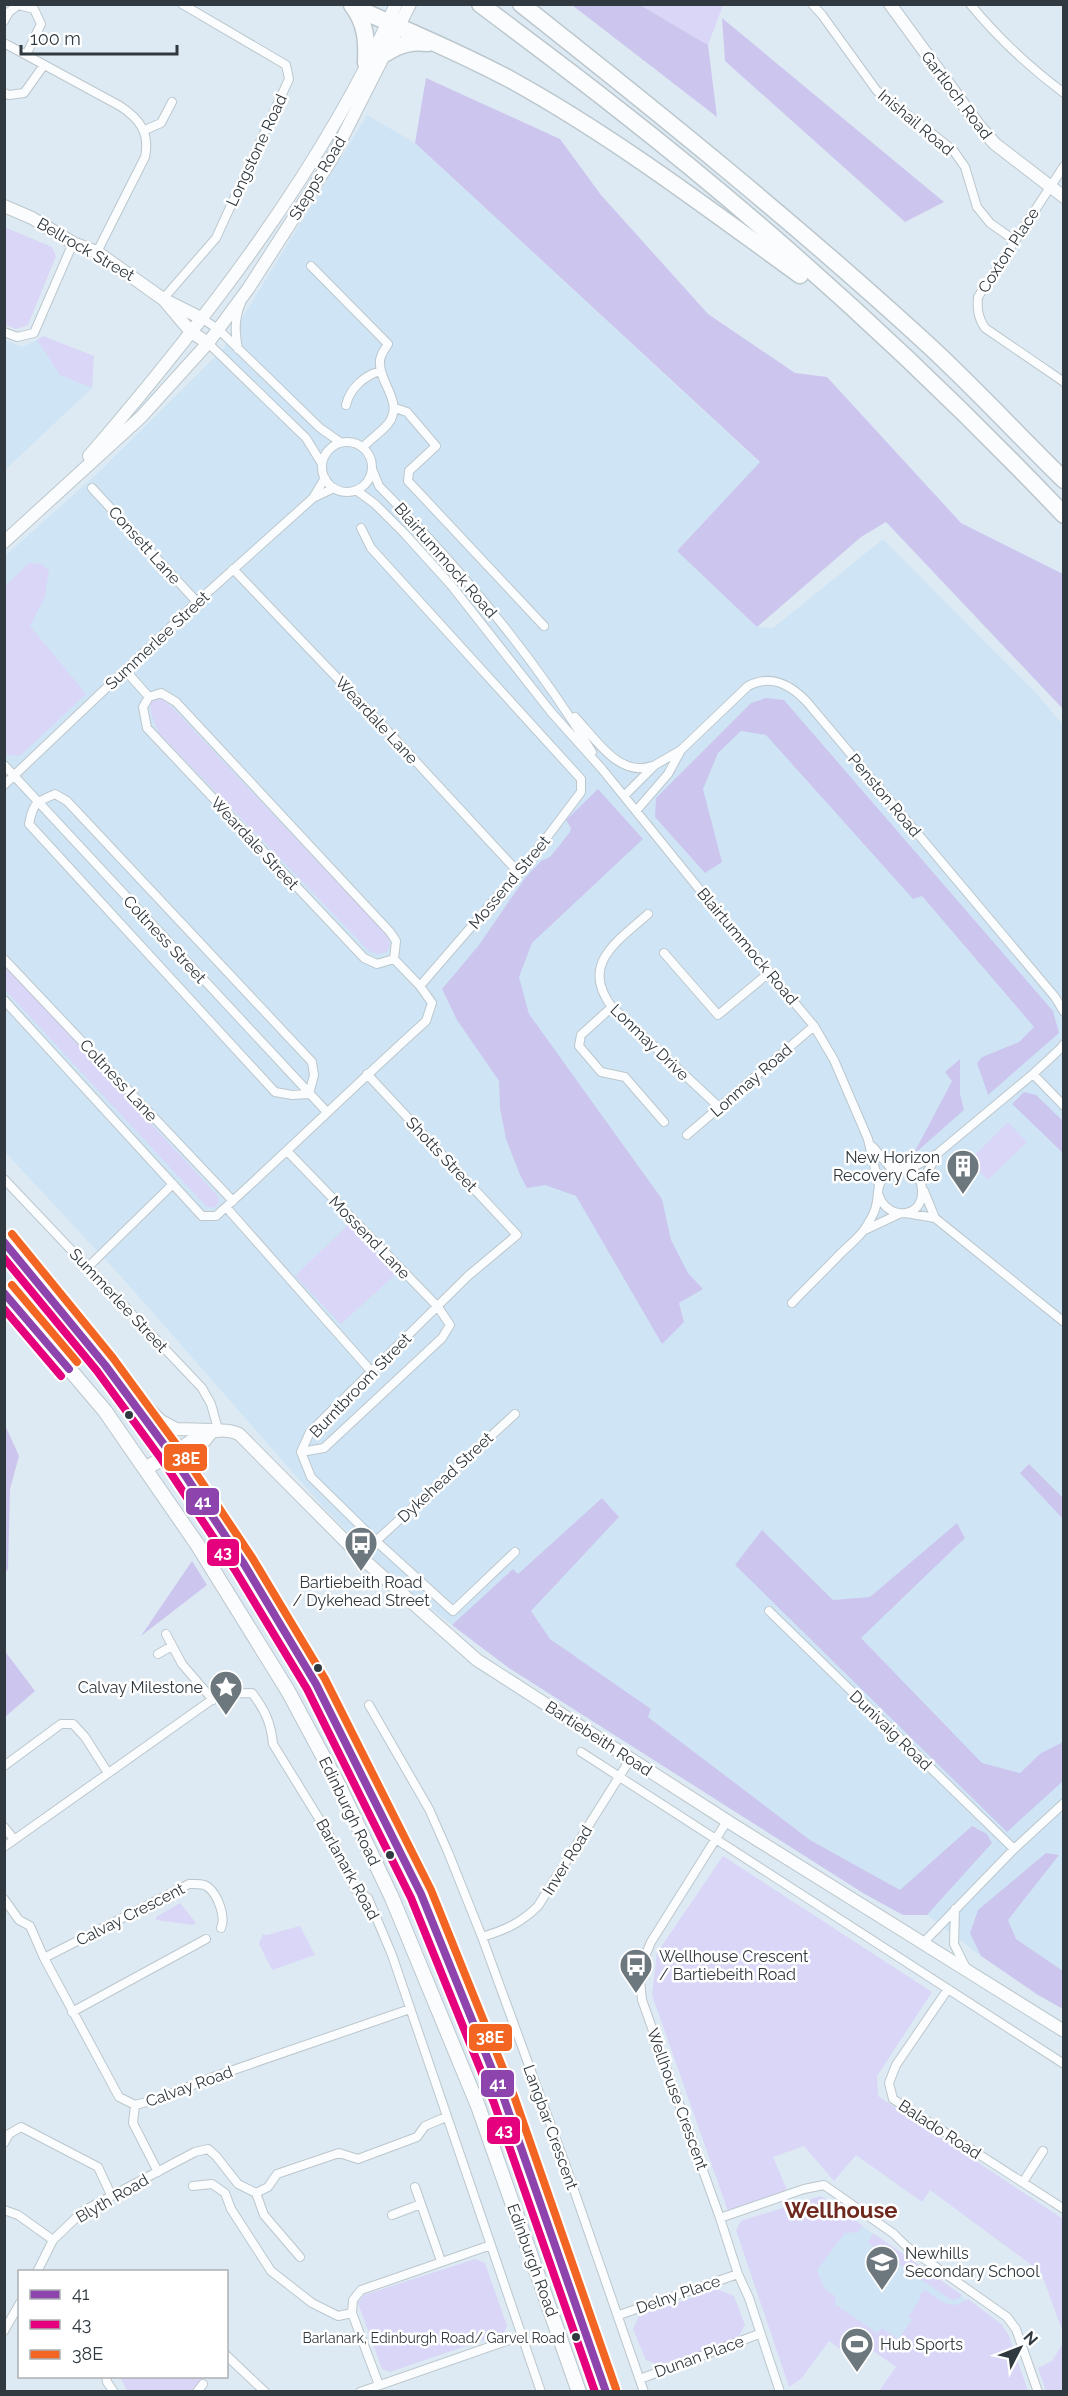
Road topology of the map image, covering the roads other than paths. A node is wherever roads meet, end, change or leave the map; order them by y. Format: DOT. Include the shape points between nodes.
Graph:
graph roads {
  1 [pos="182,4"];
  2 [pos="352,4"];
  3 [pos="396,4"];
  4 [pos="410,4"];
  5 [pos="480,4"];
  6 [pos="521,4"];
  7 [pos="812,4"];
  8 [pos="890,4"];
  9 [pos="970,4"];
  10 [pos="4,21"];
  11 [pos="394,25"];
  12 [pos="4,43"];
  13 [pos="440,45"];
  14 [pos="386,53"];
  15 [pos="26,55"];
  16 [pos="366,63"];
  17 [pos="44,65"];
  18 [pos="4,93"];
  19 [pos="1064,93"];
  20 [pos="172,102"];
  21 [pos="145,130"];
  22 [pos="1064,166"];
  23 [pos="1049,187"];
  24 [pos="1064,197"];
  25 [pos="4,206"];
  26 [pos="1014,240"];
  27 [pos="74,243"];
  28 [pos="97,252"];
  29 [pos="312,266"];
  30 [pos="248,289"];
  31 [pos="164,299"];
  32 [pos="201,318"];
  33 [pos="218,329"];
  34 [pos="878,331"];
  35 [pos="4,332"];
  36 [pos="191,332"];
  37 [pos="208,343"];
  38 [pos="238,349"];
  39 [pos="381,371"];
  40 [pos="1064,382"];
  41 [pos="346,405"];
  42 [pos="395,408"];
  43 [pos="340,442"];
  44 [pos="363,447"];
  45 [pos="322,464"];
  46 [pos="372,470"];
  47 [pos="325,478"];
  48 [pos="1064,480"];
  49 [pos="92,488"];
  50 [pos="334,488"];
  51 [pos="356,490"];
  52 [pos="55,495"];
  53 [pos="313,498"];
  54 [pos="1064,515"];
  55 [pos="361,528"];
  56 [pos="4,542"];
  57 [pos="233,569"];
  58 [pos="197,602"];
  59 [pos="544,626"];
  60 [pos="125,670"];
  61 [pos="149,697"];
  62 [pos="562,704"];
  63 [pos="681,750"];
  64 [pos="4,765"];
  65 [pos="655,765"];
  66 [pos="602,769"];
  67 [pos="14,776"];
  68 [pos="4,785"];
  69 [pos="624,796"];
  70 [pos="37,802"];
  71 [pos="636,811"];
  72 [pos="519,873"];
  73 [pos="648,914"];
  74 [pos="664,953"];
  75 [pos="4,959"];
  76 [pos="394,959"];
  77 [pos="770,972"];
  78 [pos="420,986"];
  79 [pos="4,1000"];
  80 [pos="612,1007"];
  81 [pos="1064,1012"];
  82 [pos="814,1026"];
  83 [pos="1064,1044"];
  84 [pos="367,1074"];
  85 [pos="1033,1074"];
  86 [pos="309,1094"];
  87 [pos="1064,1106"];
  88 [pos="719,1107"];
  89 [pos="326,1111"];
  90 [pos="664,1122"];
  91 [pos="687,1135"];
  92 [pos="868,1139"];
  93 [pos="287,1151"];
  94 [pos="938,1154"];
  95 [pos="898,1169"];
  96 [pos="4,1179"];
  97 [pos="173,1184"];
  98 [pos="922,1185"];
  99 [pos="878,1190"];
  100 [pos="233,1200"];
  101 [pos="226,1207"];
  102 [pos="903,1213"];
  103 [pos="935,1218"];
  104 [pos="864,1230"];
  105 [pos="517,1235"];
  106 [pos="4,1241"];
  107 [pos="88,1267"];
  108 [pos="4,1292"];
  109 [pos="792,1303"];
  110 [pos="438,1307"];
  111 [pos="1064,1322"];
  112 [pos="450,1324"];
  113 [pos="105,1365"];
  114 [pos="371,1371"];
  115 [pos="515,1414"];
  116 [pos="216,1429"];
  117 [pos="301,1452"];
  118 [pos="171,1454"];
  119 [pos="146,1468"];
  120 [pos="197,1494"];
  121 [pos="376,1541"];
  122 [pos="515,1552"];
  123 [pos="769,1611"];
  124 [pos="166,1634"];
  125 [pos="172,1646"];
  126 [pos="158,1654"];
  127 [pos="213,1700"];
  128 [pos="369,1705"];
  129 [pos="580,1752"];
  130 [pos="630,1758"];
  131 [pos="4,1766"];
  132 [pos="108,1773"];
  133 [pos="620,1777"];
  134 [pos="1064,1803"];
  135 [pos="727,1821"];
  136 [pos="4,1827"];
  137 [pos="14,1838"];
  138 [pos="716,1839"];
  139 [pos="4,1847"];
  140 [pos="1014,1849"];
  141 [pos="4,1899"];
  142 [pos="955,1908"];
  143 [pos="221,1928"];
  144 [pos="482,1936"];
  145 [pos="206,1939"];
  146 [pos="923,1942"];
  147 [pos="44,1958"];
  148 [pos="968,1971"];
  149 [pos="948,1989"];
  150 [pos="410,2009"];
  151 [pos="72,2012"];
  152 [pos="1064,2031"];
  153 [pos="1064,2064"];
  154 [pos="135,2105"];
  155 [pos="446,2117"];
  156 [pos="4,2143"];
  157 [pos="1042,2151"];
  158 [pos="158,2172"];
  159 [pos="1023,2182"];
  160 [pos="193,2186"];
  161 [pos="415,2187"];
  162 [pos="256,2193"];
  163 [pos="111,2196"];
  164 [pos="421,2205"];
  165 [pos="1064,2209"];
  166 [pos="4,2210"];
  167 [pos="393,2215"];
  168 [pos="720,2218"];
  169 [pos="53,2240"];
  170 [pos="490,2245"];
  171 [pos="300,2257"];
  172 [pos="441,2261"];
  173 [pos="37,2270"];
  174 [pos="738,2274"];
  175 [pos="18,2306"];
  176 [pos="352,2313"];
  177 [pos="619,2314"];
  178 [pos="4,2331"];
  179 [pos="759,2334"];
  180 [pos="522,2336"];
  181 [pos="228,2357"];
  182 [pos="106,2378"];
  183 [pos="639,2379"];
  184 [pos="203,2384"];
  185 [pos="379,2385"];
  186 [pos="114,2391"];
  187 [pos="197,2391"];
  188 [pos="265,2391"];
  189 [pos="360,2391"];
  190 [pos="541,2391"];
  191 [pos="579,2391"];
  192 [pos="606,2391"];
  193 [pos="644,2391"];
  194 [pos="780,2391"];
  195 [pos="1038,2391"];
  1 -- 31 [label="street, Longstone Road" via="286,65 289,79 216,238"];
  2 -- 11 [label="highway"];
  2 -- 16 [label="highway" via="360,15 367,39"];
  3 -- 11 [label="street, Stepps Road"];
  4 -- 11 [label="street, Stepps Road"];
  5 -- 34 [label="highway" via="615,106"];
  6 -- 48 [label="highway" via="792,223 927,344"];
  7 -- 26 [label="street, Inishail Road" via="878,91 953,150 965,167 977,207 990,223"];
  8 -- 23 [label="street, Gartloch Road" via="979,126 995,144"];
  9 -- 19 [label="street" via="1004,42"];
  10 -- 15 [label="street" via="18,5 34,9 41,24"];
  11 -- 13 [label="highway"];
  11 -- 14 [label="street, Stepps Road"];
  11 -- 16 [label="street, Stepps Road"];
  12 -- 15 [label="street"];
  13 -- 14 [label="highway" via="413,41"];
  13 -- 34 [label="highway" via="515,82 646,163"];
  14 -- 30 [label="street, Stepps Road" via="331,160"];
  15 -- 17 [label="street"];
  16 -- 32 [label="street, Stepps Road" via="313,159"];
  17 -- 18 [label="street" via="24,93"];
  17 -- 21 [label="street" via="134,115"];
  20 -- 21 [label="street" via="161,123"];
  21 -- 28 [label="street" via="145,157"];
  22 -- 23 [label="street, Coxton Place"];
  23 -- 24 [label="street, Gartloch Road"];
  23 -- 26 [label="street, Coxton Place"];
  25 -- 27 [label="street, Bellrock Street"];
  26 -- 40 [label="street, Coxton Place" via="978,297 979,320"];
  27 -- 28 [label="street, Bellrock Street"];
  27 -- 35 [label="street" via="33,333 17,337"];
  28 -- 31 [label="street, Bellrock Street"];
  29 -- 39 [label="street" via="388,344 380,358"];
  30 -- 33 [label="street, Stepps Road"];
  30 -- 38 [label="street" via="236,320"];
  31 -- 32 [label="street, Bellrock Street"];
  31 -- 36 [label="street, Bellrock Street"];
  32 -- 33 [label="street"];
  32 -- 36 [label="street, Stepps Road"];
  33 -- 37 [label="street, Stepps Road"];
  33 -- 38 [label="street"];
  34 -- 54 [label="highway"];
  36 -- 37 [label="street"];
  36 -- 52 [label="street, Stepps Road"];
  37 -- 45 [label="street" via="306,438"];
  37 -- 52 [label="street, Stepps Road" via="141,417"];
  38 -- 43 [label="street"];
  39 -- 41 [label="street" via="358,384 348,395"];
  39 -- 42 [label="street"];
  42 -- 44 [label="street" via="389,423"];
  42 -- 59 [label="street" via="407,412 436,446 409,471 408,481"];
  43 -- 44 [label="street"];
  43 -- 45 [label="street" via="331,447"];
  44 -- 46 [label="street" via="371,457"];
  45 -- 47 [label="street"];
  46 -- 51 [label="street" via="370,478"];
  46 -- 62 [label="street, Blairtummock Road" via="379,486 462,575"];
  47 -- 50 [label="street"];
  47 -- 53 [label="street"];
  49 -- 58 [label="street, Consett Lane"];
  50 -- 51 [label="street"];
  50 -- 53 [label="street"];
  51 -- 66 [label="street, Blairtummock Road" via="404,533 451,585 551,712"];
  52 -- 56 [label="street, Stepps Road"];
  53 -- 57 [label="street, Summerlee Street"];
  55 -- 72 [label="street, Mossend Street" via="371,548 581,779 582,792"];
  57 -- 58 [label="street, Summerlee Street"];
  57 -- 72 [label="street, Weardale Lane"];
  58 -- 60 [label="street, Summerlee Street"];
  60 -- 61 [label="street"];
  60 -- 67 [label="street, Summerlee Street"];
  61 -- 76 [label="street" via="161,693 177,702 390,932 396,941"];
  61 -- 76 [label="street, Weardale Street" via="142,707 147,728 364,958 377,964"];
  62 -- 65 [label="street" via="615,760 634,768"];
  62 -- 66 [label="street, Blairtummock Road"];
  63 -- 65 [label="street, Penston Road"];
  63 -- 71 [label="street, Penston Road" via="669,774"];
  63 -- 81 [label="street, Penston Road" via="759,680 795,689"];
  64 -- 67 [label="street, Coltness Street"];
  65 -- 69 [label="street, Penston Road"];
  66 -- 69 [label="street, Blairtummock Road"];
  67 -- 68 [label="street, Summerlee Street"];
  67 -- 70 [label="street, Coltness Street"];
  69 -- 71 [label="street, Blairtummock Road"];
  70 -- 86 [label="street, Coltness Street"];
  70 -- 86 [label="street" via="29,825 275,1092"];
  70 -- 86 [label="street" via="55,794 67,801 312,1062 314,1076"];
  71 -- 77 [label="street, Blairtummock Road"];
  72 -- 78 [label="street, Mossend Street"];
  73 -- 80 [label="street, Lonmay Drive" via="607,952 601,964 599,983"];
  74 -- 77 [label="street" via="718,1015"];
  75 -- 100 [label="street, Coltness Lane"];
  76 -- 78 [label="street"];
  77 -- 82 [label="street, Blairtummock Road"];
  78 -- 84 [label="street" via="432,1003 426,1021"];
  79 -- 97 [label="street, Coltness Lane"];
  80 -- 88 [label="street, Lonmay Drive"];
  80 -- 90 [label="street" via="580,1035 579,1046 601,1072 625,1077"];
  82 -- 88 [label="street, Lonmay Road"];
  82 -- 92 [label="street, Blairtummock Road" via="834,1060"];
  83 -- 85 [label="street"];
  84 -- 89 [label="street"];
  84 -- 105 [label="street, Shotts Street"];
  85 -- 87 [label="street"];
  85 -- 94 [label="street"];
  86 -- 89 [label="street, Coltness Street"];
  88 -- 91 [label="street, Lonmay Road"];
  89 -- 93 [label="street"];
  92 -- 95 [label="street, Blairtummock Road" via="883,1160"];
  92 -- 99 [label="street, Blairtummock Road"];
  93 -- 100 [label="street"];
  93 -- 110 [label="street, Mossend Lane"];
  94 -- 95 [label="street" via="915,1166"];
  94 -- 98 [label="street"];
  95 -- 98 [label="street" via="913,1173"];
  95 -- 99 [label="street" via="886,1174"];
  96 -- 107 [label="street, Summerlee Street"];
  97 -- 101 [label="street, Coltness Lane" via="202,1216 216,1216"];
  97 -- 107 [label="street"];
  98 -- 102 [label="street" via="917,1206"];
  98 -- 103 [label="street"];
  99 -- 102 [label="street" via="884,1206"];
  99 -- 104 [label="street" via="875,1212"];
  100 -- 101 [label="street"];
  101 -- 114 [label="street"];
  102 -- 103 [label="street"];
  102 -- 104 [label="street"];
  103 -- 111 [label="street"];
  104 -- 109 [label="street"];
  105 -- 110 [label="street, Burntbroom Street"];
  106 -- 113 [label="main road, Edinburgh Road"];
  107 -- 116 [label="street, Summerlee Street" via="202,1388 211,1404"];
  108 -- 119 [label="main road, Edinburgh Road" via="105,1411"];
  110 -- 112 [label="street, Mossend Lane"];
  110 -- 114 [label="street, Burntbroom Street"];
  112 -- 117 [label="street, Burntbroom Street" via="442,1338 324,1448"];
  113 -- 116 [label="street, Bartiebeith Road" via="120,1374 161,1422 176,1429"];
  113 -- 118 [label="main road, Edinburgh Road"];
  114 -- 117 [label="street, Burntbroom Street" via="310,1432"];
  115 -- 121 [label="street, Dykehead Street"];
  116 -- 118 [label="street"];
  116 -- 120 [label="street" via="197,1450"];
  116 -- 130 [label="street, Bartiebeith Road" via="243,1437 364,1560 477,1660"];
  117 -- 121 [label="street" via="311,1477"];
  118 -- 119 [label="main road"];
  118 -- 120 [label="main road, Edinburgh Road"];
  119 -- 191 [label="main road, Edinburgh Road" via="288,1691 392,1898 478,2106"];
  120 -- 192 [label="main road, Edinburgh Road" via="316,1684 421,1894 504,2099"];
  121 -- 122 [label="street" via="453,1611"];
  123 -- 140 [label="street, Dunivaig Road"];
  124 -- 125 [label="street"];
  125 -- 126 [label="street"];
  125 -- 127 [label="street"];
  127 -- 132 [label="street, Barlanark Road"];
  127 -- 150 [label="street, Barlanark Road" via="220,1694 252,1693 267,1713 273,1744 334,1843 355,1889 368,1898"];
  128 -- 144 [label="street, Langbar Crescent" via="429,1809"];
  129 -- 133 [label="street, Bartiebeith Road"];
  130 -- 133 [label="street, Inver Road"];
  130 -- 135 [label="street, Bartiebeith Road"];
  131 -- 132 [label="street" via="61,1724 73,1724"];
  132 -- 137 [label="street, Barlanark Road"];
  133 -- 138 [label="street, Bartiebeith Road"];
  133 -- 144 [label="street, Inver Road" via="538,1906 508,1929"];
  134 -- 140 [label="street"];
  135 -- 138 [label="street, Wellhouse Crescent"];
  135 -- 146 [label="street, Bartiebeith Road"];
  136 -- 137 [label="street"];
  137 -- 139 [label="street"];
  138 -- 149 [label="street, Bartiebeith Road"];
  138 -- 168 [label="street, Wellhouse Crescent" via="651,1942 639,1971 642,2000"];
  140 -- 142 [label="street"];
  141 -- 147 [label="street, Calvay Road" via="19,1920 30,1926"];
  142 -- 146 [label="street"];
  142 -- 148 [label="street" via="954,1944"];
  143 -- 147 [label="street, Calvay Crescent" via="222,1912 210,1888 189,1884"];
  144 -- 177 [label="street, Langbar Crescent"];
  145 -- 151 [label="street"];
  146 -- 148 [label="street, Bartiebeith Road"];
  147 -- 151 [label="street, Calvay Road"];
  148 -- 152 [label="street, Bartiebeith Road"];
  149 -- 153 [label="street, Bartiebeith Road"];
  149 -- 159 [label="street, Balado Road" via="896,2065 889,2083 893,2099"];
  150 -- 154 [label="street, Calvay Road"];
  150 -- 155 [label="street, Barlanark Road"];
  151 -- 154 [label="street, Calvay Road" via="119,2097"];
  154 -- 158 [label="street" via="133,2122"];
  155 -- 162 [label="street" via="425,2126 417,2137 358,2159 339,2153 277,2174 268,2187"];
  155 -- 170 [label="street, Barlanark Road"];
  156 -- 163 [label="street" via="9,2134 21,2127 98,2167"];
  157 -- 159 [label="street"];
  158 -- 162 [label="street, Blyth Road" via="208,2149 238,2184"];
  158 -- 163 [label="street, Blyth Road"];
  159 -- 165 [label="street, Balado Road"];
  160 -- 176 [label="street" via="212,2184 225,2193 271,2271 312,2303 338,2316"];
  161 -- 164 [label="street"];
  162 -- 171 [label="street" via="264,2215"];
  163 -- 169 [label="street, Blyth Road" via="83,2211"];
  164 -- 167 [label="street"];
  164 -- 172 [label="street"];
  166 -- 169 [label="street" via="18,2215"];
  168 -- 174 [label="street, Wellhouse Crescent"];
  168 -- 195 [label="street" via="824,2185 1007,2317 1016,2329"];
  169 -- 173 [label="street, Blyth Road"];
  170 -- 172 [label="street"];
  170 -- 180 [label="street, Barlanark Road"];
  172 -- 176 [label="street" via="361,2290 353,2300"];
  174 -- 177 [label="street, Delny Place"];
  174 -- 179 [label="street, Wellhouse Crescent"];
  175 -- 178 [label="street"];
  176 -- 185 [label="street"];
  177 -- 183 [label="street, Langbar Crescent"];
  179 -- 183 [label="street, Dunan Place"];
  179 -- 194 [label="street, Wellhouse Crescent"];
  180 -- 185 [label="street"];
  180 -- 190 [label="street, Barlanark Road"];
  181 -- 188 [label="street"];
  182 -- 186 [label="street"];
  183 -- 193 [label="street, Langbar Crescent"];
  184 -- 187 [label="street"];
  185 -- 189 [label="street"];
}
